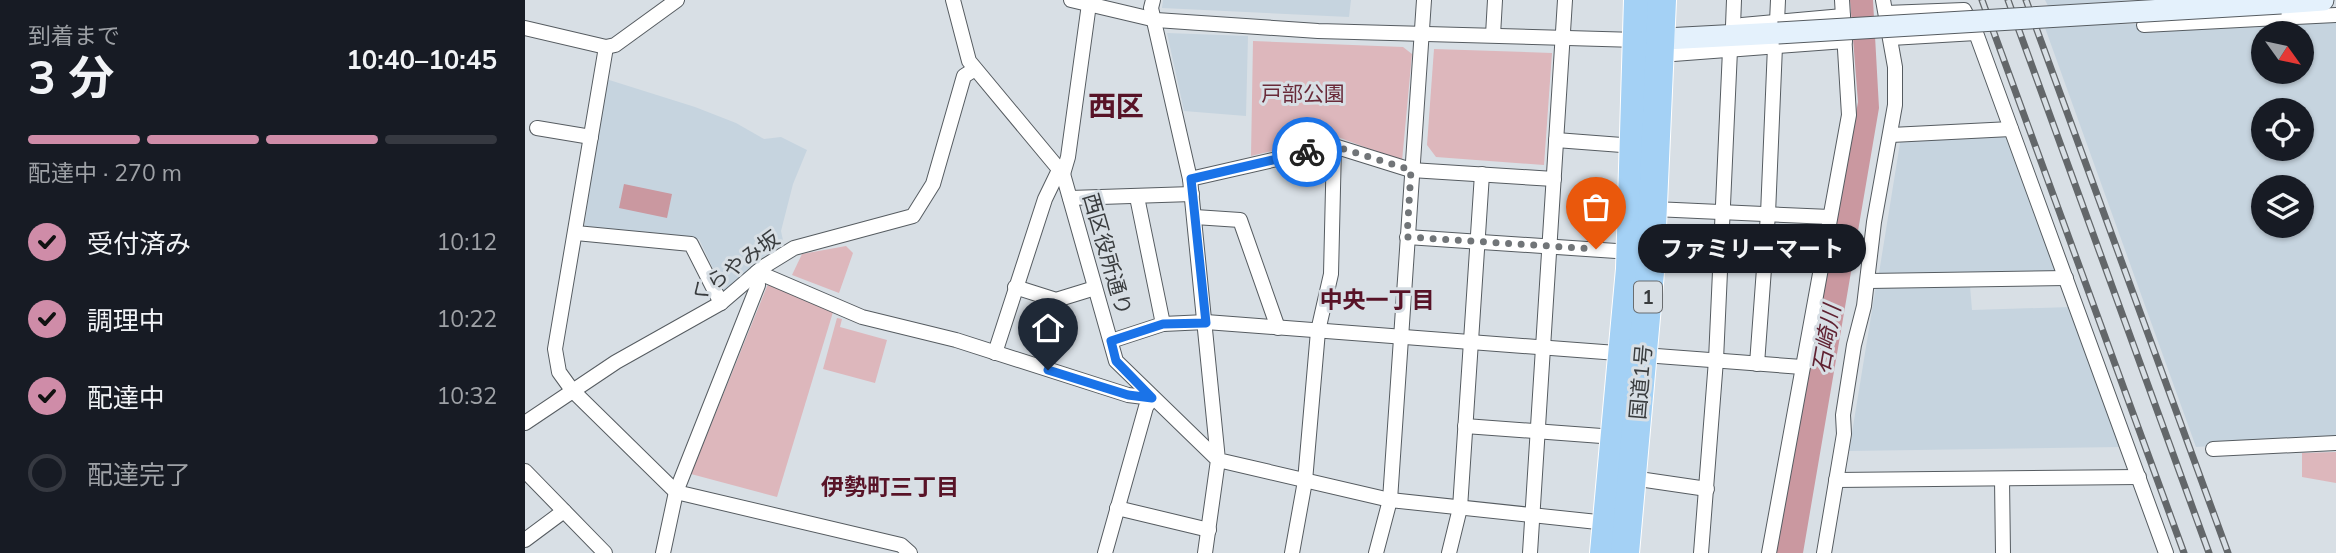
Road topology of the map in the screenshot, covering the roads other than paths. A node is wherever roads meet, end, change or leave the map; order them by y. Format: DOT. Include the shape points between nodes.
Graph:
graph roads {
  1 [pos="677,0"];
  2 [pos="953,0"];
  3 [pos="1153,0"];
  4 [pos="1425,0"];
  5 [pos="1495,0"];
  6 [pos="1565,0"];
  7 [pos="1639,0"];
  8 [pos="1662,0"];
  9 [pos="1734,0"];
  10 [pos="1778,0"];
  11 [pos="1842,0"];
  12 [pos="2323,0"];
  13 [pos="1082,2"];
  14 [pos="2336,15"];
  15 [pos="1156,20"];
  16 [pos="1885,21"];
  17 [pos="2144,24"];
  18 [pos="1733,26"];
  19 [pos="525,28"];
  20 [pos="1846,28"];
  21 [pos="1422,33"];
  22 [pos="1976,33"];
  23 [pos="1777,34"];
  24 [pos="1493,35"];
  25 [pos="1563,37"];
  26 [pos="1654,41"];
  27 [pos="605,47"];
  28 [pos="1730,50"];
  29 [pos="975,69"];
  30 [pos="537,128"];
  31 [pos="2011,129"];
  32 [pos="1891,135"];
  33 [pos="591,137"];
  34 [pos="1556,140"];
  35 [pos="1334,146"];
  36 [pos="1636,146"];
  37 [pos="1411,170"];
  38 [pos="1061,172"];
  39 [pos="1482,174"];
  40 [pos="1191,179"];
  41 [pos="1554,179"];
  42 [pos="1192,194"];
  43 [pos="1137,197"];
  44 [pos="1070,198"];
  45 [pos="1654,209"];
  46 [pos="1721,212"];
  47 [pos="1768,214"];
  48 [pos="1195,217"];
  49 [pos="1831,217"];
  50 [pos="576,233"];
  51 [pos="1407,237"];
  52 [pos="1477,241"];
  53 [pos="1549,246"];
  54 [pos="1631,252"];
  55 [pos="757,272"];
  56 [pos="2066,278"];
  57 [pos="1868,281"];
  58 [pos="1015,287"];
  59 [pos="1095,288"];
  60 [pos="721,303"];
  61 [pos="1206,323"];
  62 [pos="1163,324"];
  63 [pos="1277,328"];
  64 [pos="1318,331"];
  65 [pos="1401,337"];
  66 [pos="1111,341"];
  67 [pos="1471,342"];
  68 [pos="1544,346"];
  69 [pos="995,353"];
  70 [pos="1633,353"];
  71 [pos="1716,360"];
  72 [pos="1757,364"];
  73 [pos="1802,367"];
  74 [pos="572,390"];
  75 [pos="1152,398"];
  76 [pos="525,424"];
  77 [pos="1465,426"];
  78 [pos="1539,432"];
  79 [pos="1615,437"];
  80 [pos="2336,443"];
  81 [pos="2213,449"];
  82 [pos="1218,460"];
  83 [pos="525,471"];
  84 [pos="2139,477"];
  85 [pos="1632,478"];
  86 [pos="2002,479"];
  87 [pos="1836,480"];
  88 [pos="1305,481"];
  89 [pos="1707,489"];
  90 [pos="677,492"];
  91 [pos="1389,500"];
  92 [pos="1117,508"];
  93 [pos="1460,508"];
  94 [pos="564,511"];
  95 [pos="1534,517"];
  96 [pos="1607,523"];
  97 [pos="1209,530"];
  98 [pos="525,540"];
  99 [pos="605,553"];
  100 [pos="663,553"];
  101 [pos="910,553"];
  102 [pos="1104,553"];
  103 [pos="1205,553"];
  104 [pos="1292,553"];
  105 [pos="1375,553"];
  106 [pos="1449,553"];
  107 [pos="1530,553"];
  108 [pos="1604,553"];
  109 [pos="1625,553"];
  110 [pos="1701,553"];
  111 [pos="1769,553"];
  112 [pos="1824,553"];
  113 [pos="2003,553"];
  114 [pos="2166,553"];
  1 -- 27 [label="street" via="615,45"];
  2 -- 29 [label="street, 西区役所通り"];
  3 -- 15 [label="street"];
  4 -- 21 [label="street"];
  5 -- 24 [label="street"];
  6 -- 25 [label="street"];
  7 -- 26 [label="highway, 国道1号 / 1"];
  8 -- 26 [label="highway, 国道1号 / 1"];
  9 -- 18 [label="street"];
  10 -- 23 [label="street"];
  11 -- 20 [label="street"];
  12 -- 23 [label="street, bridge"];
  13 -- 15 [label="street"];
  13 -- 38 [label="street" via="1068,157"];
  14 -- 17 [label="street"];
  15 -- 21 [label="street"];
  15 -- 40 [label="street"];
  16 -- 20 [label="street, bridge"];
  16 -- 22 [label="street"];
  16 -- 22 [label="street" via="1963,8"];
  16 -- 32 [label="street" via="1895,105"];
  18 -- 23 [label="street"];
  18 -- 26 [label="street"];
  19 -- 27 [label="street"];
  20 -- 23 [label="street"];
  20 -- 23 [label="street"];
  20 -- 49 [label="street" via="1849,115"];
  21 -- 24 [label="street"];
  21 -- 37 [label="street"];
  22 -- 31 [label="street"];
  23 -- 26 [label="street"];
  23 -- 28 [label="street"];
  23 -- 47 [label="street"];
  24 -- 25 [label="street"];
  25 -- 26 [label="street"];
  25 -- 34 [label="street"];
  26 -- 28 [label="street"];
  26 -- 36 [label="highway, 国道1号 / 1"];
  26 -- 45 [label="highway, 国道1号 / 1"];
  27 -- 33 [label="street"];
  28 -- 46 [label="street"];
  29 -- 38 [label="street, 西区役所通り"];
  29 -- 55 [label="street, くらやみ坂" via="964,76 933,184 913,216 794,248"];
  30 -- 33 [label="street"];
  31 -- 32 [label="street"];
  31 -- 56 [label="street"];
  32 -- 57 [label="street"];
  33 -- 50 [label="street"];
  34 -- 36 [label="street"];
  34 -- 41 [label="street"];
  35 -- 37 [label="street"];
  35 -- 40 [label="street"];
  35 -- 64 [label="street" via="1331,274"];
  36 -- 54 [label="highway, 国道1号 / 1"];
  37 -- 39 [label="street"];
  37 -- 51 [label="street"];
  38 -- 44 [label="street, 西区役所通り"];
  38 -- 58 [label="street" via="1045,200"];
  39 -- 41 [label="street"];
  39 -- 52 [label="street"];
  40 -- 42 [label="street"];
  41 -- 53 [label="street"];
  42 -- 43 [label="street"];
  42 -- 48 [label="street"];
  43 -- 44 [label="street"];
  43 -- 62 [label="street"];
  44 -- 59 [label="street, 西区役所通り"];
  45 -- 46 [label="street"];
  45 -- 70 [label="highway, 国道1号 / 1"];
  46 -- 47 [label="street"];
  46 -- 71 [label="street"];
  47 -- 49 [label="street"];
  47 -- 72 [label="street"];
  48 -- 61 [label="street"];
  48 -- 63 [label="street" via="1240,220"];
  49 -- 73 [label="street"];
  50 -- 60 [label="street" via="691,244"];
  50 -- 74 [label="street" via="555,349 559,372"];
  51 -- 52 [label="street"];
  51 -- 65 [label="street"];
  52 -- 53 [label="street"];
  52 -- 67 [label="street"];
  53 -- 54 [label="street"];
  53 -- 68 [label="street"];
  54 -- 70 [label="highway, 国道1号 / 1"];
  55 -- 60 [label="street, くらやみ坂"];
  55 -- 69 [label="street" via="862,317"];
  55 -- 90 [label="street" via="758,285"];
  56 -- 57 [label="street"];
  56 -- 84 [label="street"];
  57 -- 87 [label="street" via="1852,356"];
  58 -- 59 [label="street" via="1056,300"];
  58 -- 69 [label="street"];
  59 -- 66 [label="street, 西区役所通り"];
  60 -- 74 [label="street, くらやみ坂"];
  61 -- 62 [label="street"];
  61 -- 63 [label="street"];
  61 -- 82 [label="street"];
  62 -- 66 [label="street"];
  63 -- 64 [label="street"];
  64 -- 65 [label="street"];
  64 -- 88 [label="street"];
  65 -- 67 [label="street"];
  65 -- 91 [label="street"];
  66 -- 75 [label="street, 西区役所通り" via="1116,361"];
  67 -- 68 [label="street"];
  67 -- 77 [label="street"];
  68 -- 70 [label="street"];
  68 -- 78 [label="street"];
  69 -- 75 [label="street" via="1128,395"];
  70 -- 71 [label="street"];
  70 -- 79 [label="highway, 国道1号 / 1"];
  70 -- 85 [label="highway, 国道1号 / 1"];
  71 -- 72 [label="street"];
  71 -- 89 [label="street"];
  72 -- 73 [label="street"];
  73 -- 111 [label="street"];
  74 -- 76 [label="street, くらやみ坂"];
  74 -- 90 [label="street"];
  75 -- 82 [label="street, 西区役所通り"];
  75 -- 92 [label="street"];
  77 -- 78 [label="street"];
  77 -- 93 [label="street"];
  78 -- 79 [label="street"];
  78 -- 95 [label="street"];
  79 -- 96 [label="highway, 国道1号 / 1"];
  80 -- 81 [label="street"];
  82 -- 88 [label="street"];
  82 -- 97 [label="street"];
  83 -- 94 [label="street"];
  84 -- 86 [label="street"];
  84 -- 114 [label="street"];
  85 -- 89 [label="street"];
  85 -- 109 [label="highway, 国道1号 / 1"];
  86 -- 87 [label="street"];
  86 -- 113 [label="street"];
  87 -- 112 [label="street"];
  88 -- 91 [label="street"];
  88 -- 104 [label="street"];
  89 -- 110 [label="street"];
  90 -- 100 [label="street"];
  90 -- 101 [label="street" via="901,545"];
  91 -- 93 [label="street"];
  91 -- 105 [label="street"];
  92 -- 97 [label="street"];
  92 -- 102 [label="street"];
  93 -- 95 [label="street"];
  93 -- 106 [label="street"];
  94 -- 98 [label="street"];
  94 -- 99 [label="street"];
  95 -- 96 [label="street"];
  95 -- 107 [label="street"];
  96 -- 108 [label="highway, 国道1号 / 1"];
  97 -- 103 [label="street"];
}
